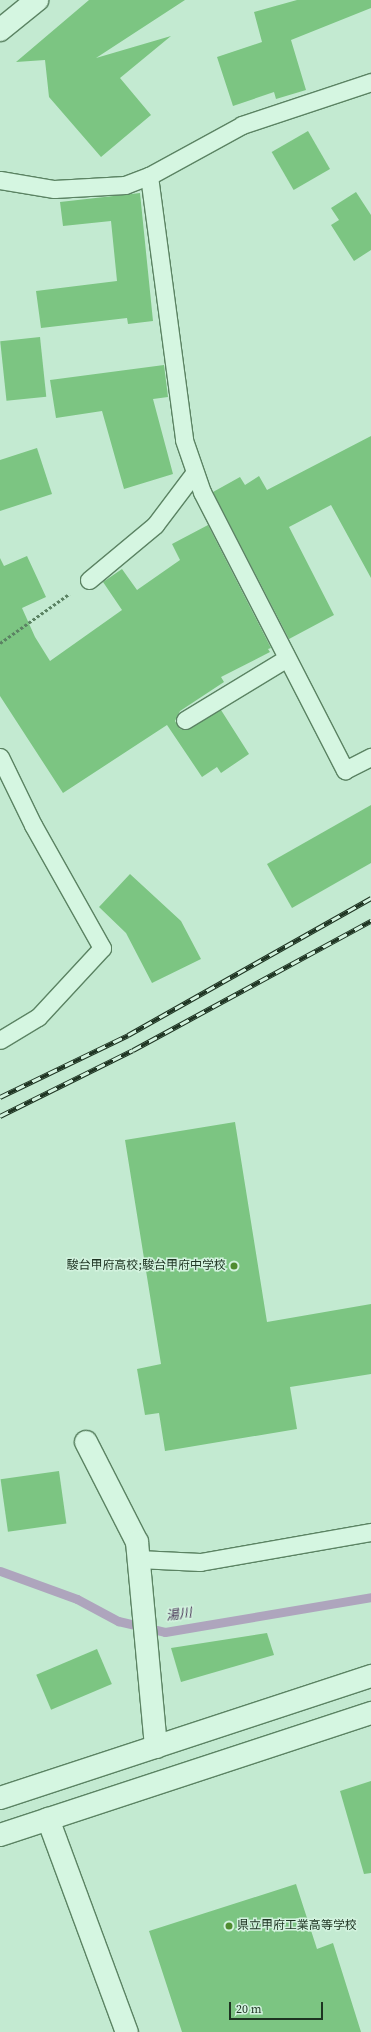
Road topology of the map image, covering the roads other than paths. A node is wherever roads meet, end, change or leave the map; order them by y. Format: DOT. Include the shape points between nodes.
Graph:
graph roads {
  1 [pos="37,0"];
  2 [pos="1,25"];
  3 [pos="371,82"];
  4 [pos="149,176"];
  5 [pos="0,180"];
  6 [pos="195,472"];
  7 [pos="89,580"];
  8 [pos="288,658"];
  9 [pos="185,720"];
  10 [pos="0,757"];
  11 [pos="371,757"];
  12 [pos="0,1040"];
  13 [pos="86,1442"];
  14 [pos="371,1532"];
  15 [pos="138,1559"];
  16 [pos="371,1676"];
  17 [pos="371,1713"];
  18 [pos="156,1747"];
  19 [pos="0,1798"];
  20 [pos="48,1819"];
  21 [pos="0,1835"];
  22 [pos="127,2032"];
  1 -- 2 [label="street"];
  3 -- 4 [label="lane" via="242,125"];
  4 -- 5 [label="lane" via="125,185 54,189"];
  4 -- 6 [label="lane" via="184,440"];
  6 -- 7 [label="lane" via="155,525"];
  6 -- 8 [label="lane" via="202,492"];
  8 -- 9 [label="lane"];
  8 -- 11 [label="lane" via="345,770"];
  10 -- 12 [label="lane" via="33,825 102,948 38,1017"];
  13 -- 15 [label="street" via="137,1542"];
  14 -- 15 [label="lane" via="200,1562"];
  15 -- 18 [label="street"];
  16 -- 18 [label="street"];
  17 -- 20 [label="street"];
  18 -- 19 [label="street"];
  20 -- 21 [label="street"];
  20 -- 22 [label="street"];
}
